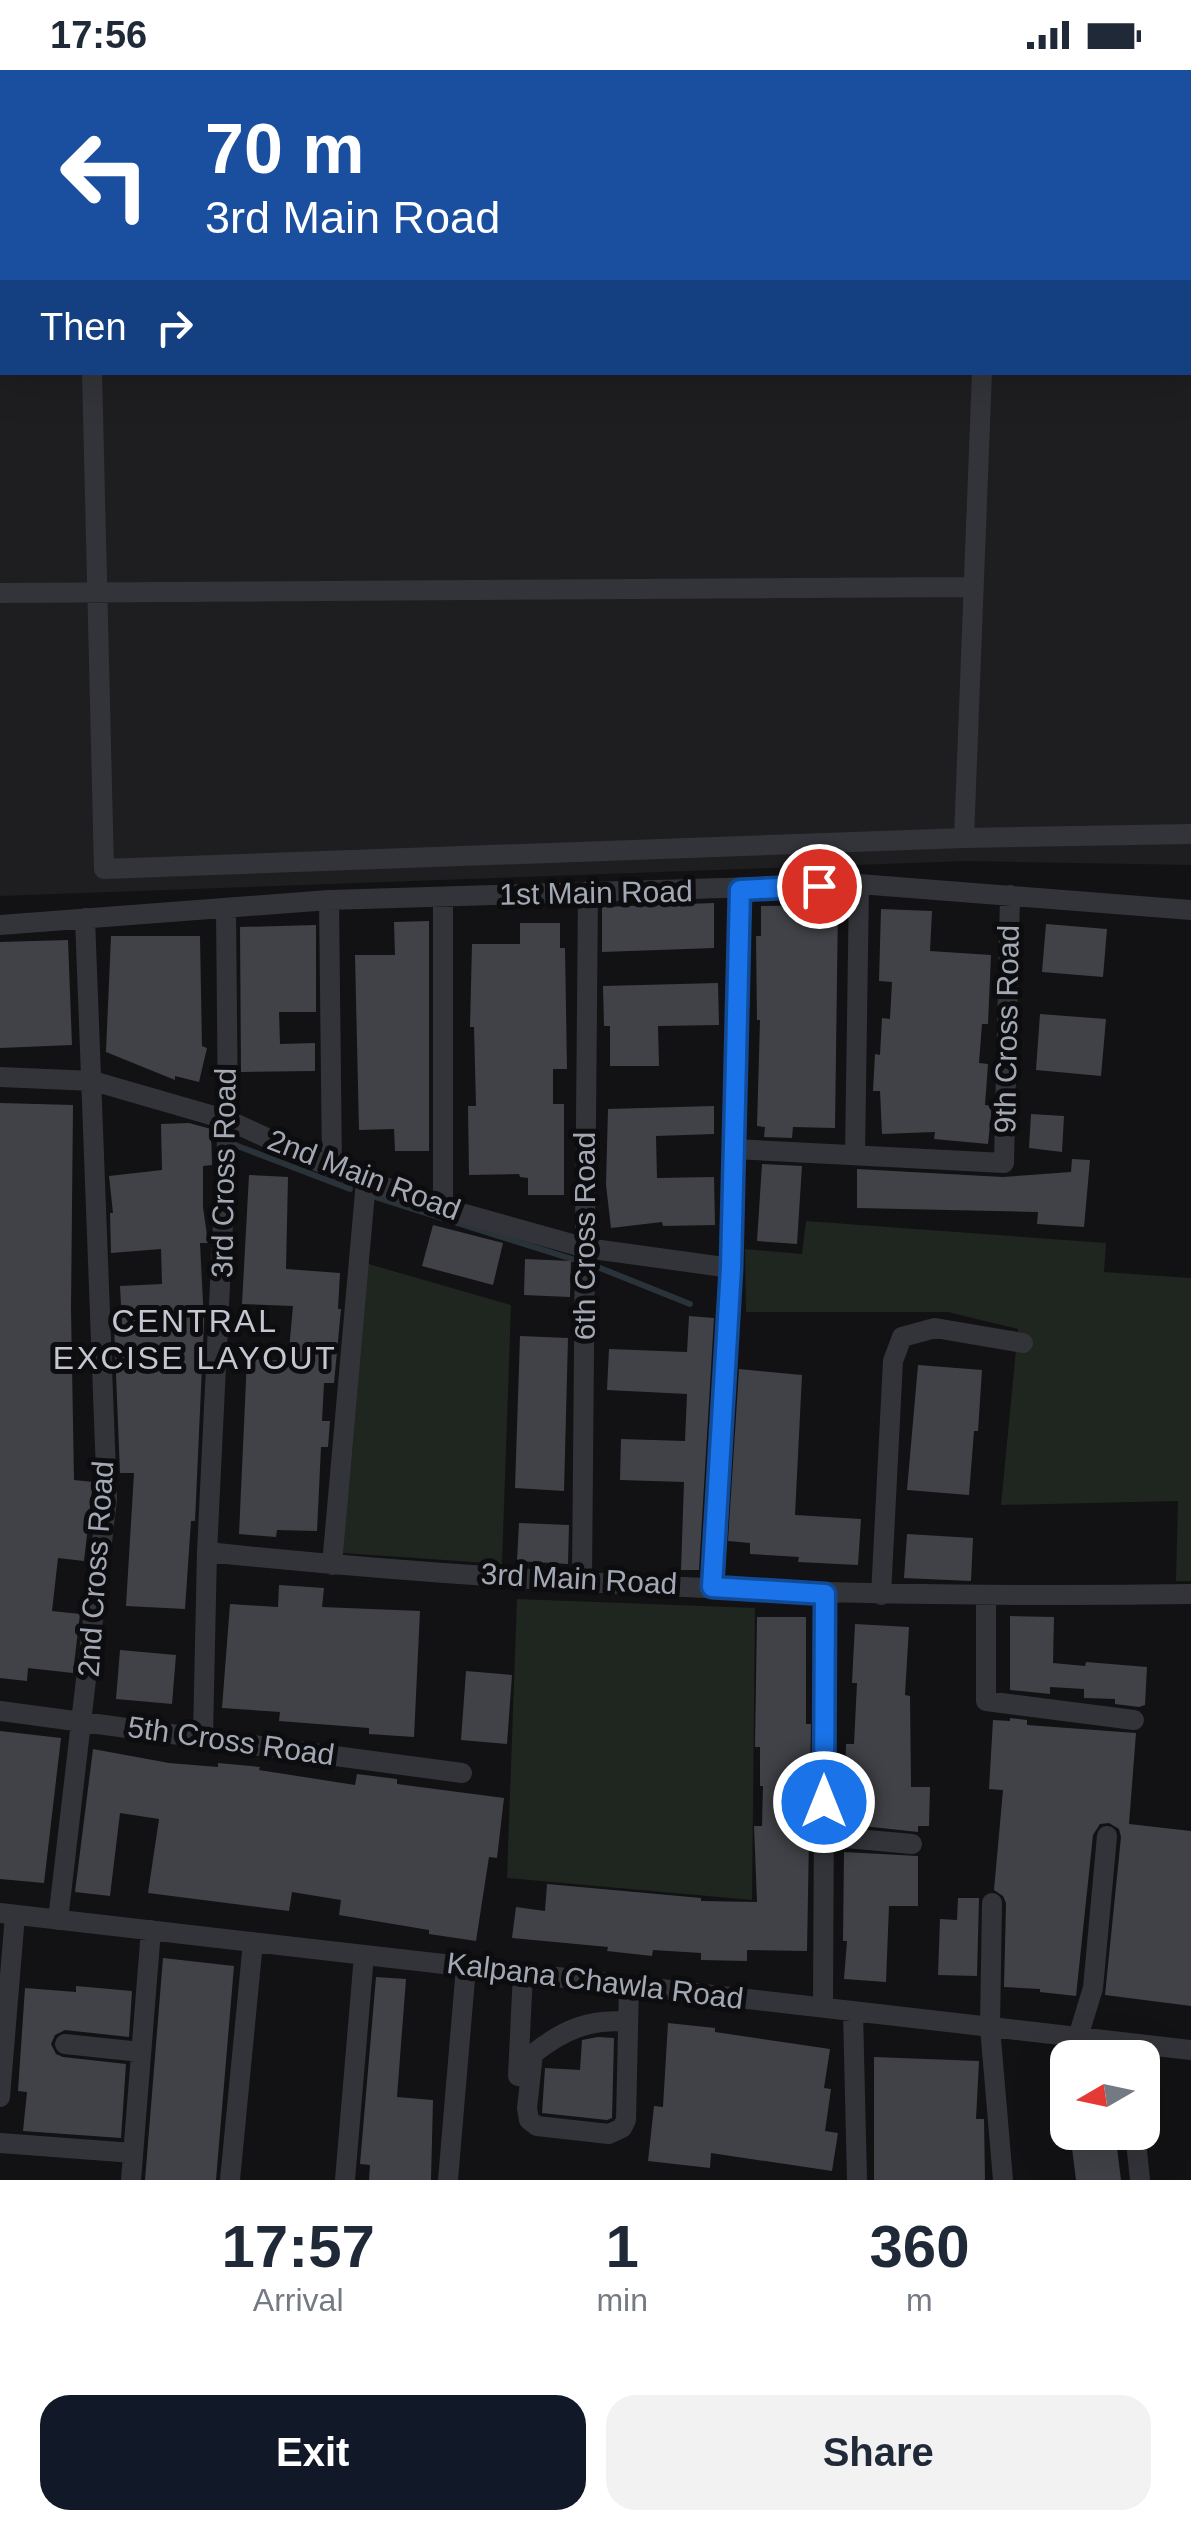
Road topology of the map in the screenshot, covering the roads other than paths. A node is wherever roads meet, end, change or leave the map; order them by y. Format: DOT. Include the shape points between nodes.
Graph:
graph roads {
  1 [pos="92,375"];
  2 [pos="982,375"];
  3 [pos="972,587"];
  4 [pos="98,592"];
  5 [pos="0,593"];
  6 [pos="1191,834"];
  7 [pos="964,838"];
  8 [pos="858,884"];
  9 [pos="740,890"];
  10 [pos="588,892"];
  11 [pos="1010,895"];
  12 [pos="443,897"];
  13 [pos="329,900"];
  14 [pos="226,909"];
  15 [pos="1191,910"];
  16 [pos="85,918"];
  17 [pos="0,925"];
  18 [pos="0,1077"];
  19 [pos="93,1081"];
  20 [pos="228,1120"];
  21 [pos="734,1150"];
  22 [pos="855,1155"];
  23 [pos="332,1168"];
  24 [pos="366,1181"];
  25 [pos="443,1208"];
  26 [pos="586,1248"];
  27 [pos="731,1268"];
  28 [pos="1023,1343"];
  29 [pos="207,1552"];
  30 [pos="332,1565"];
  31 [pos="582,1580"];
  32 [pos="712,1587"];
  33 [pos="825,1594"];
  34 [pos="1191,1594"];
  35 [pos="880,1595"];
  36 [pos="986,1597"];
  37 [pos="0,1710"];
  38 [pos="1134,1720"];
  39 [pos="83,1721"];
  40 [pos="204,1736"];
  41 [pos="462,1773"];
  42 [pos="824,1836"];
  43 [pos="1107,1836"];
  44 [pos="912,1844"];
  45 [pos="992,1902"];
  46 [pos="7,1914"];
  47 [pos="58,1920"];
  48 [pos="151,1930"];
  49 [pos="253,1942"];
  50 [pos="364,1955"];
  51 [pos="466,1966"];
  52 [pos="523,1973"];
  53 [pos="629,1985"];
  54 [pos="823,2008"];
  55 [pos="853,2011"];
  56 [pos="628,2022"];
  57 [pos="990,2027"];
  58 [pos="1078,2037"];
  59 [pos="1089,2040"];
  60 [pos="65,2044"];
  61 [pos="1160,2050"];
  62 [pos="1191,2050"];
  63 [pos="141,2052"];
  64 [pos="518,2085"];
  65 [pos="0,2097"];
  66 [pos="0,2143"];
  67 [pos="1137,2150"];
  68 [pos="133,2153"];
  69 [pos="131,2180"];
  70 [pos="230,2180"];
  71 [pos="345,2180"];
  72 [pos="448,2180"];
  73 [pos="857,2180"];
  74 [pos="1003,2180"];
  75 [pos="1140,2180"];
  1 -- 4 [label="street"];
  2 -- 3 [label="street"];
  3 -- 4 [label="street"];
  3 -- 7 [label="street"];
  4 -- 5 [label="street"];
  4 -- 7 [label="street" via="104,869"];
  6 -- 7 [label="street"];
  8 -- 9 [label="street, 1st Main Road"];
  8 -- 11 [label="street, 1st Main Road"];
  8 -- 22 [label="street"];
  9 -- 10 [label="street, 1st Main Road"];
  9 -- 21 [label="street"];
  10 -- 12 [label="street, 1st Main Road"];
  10 -- 26 [label="street, 6th Cross Road"];
  11 -- 15 [label="street, 1st Main Road"];
  11 -- 22 [label="street, 9th Cross Road" via="1004,1162"];
  12 -- 13 [label="street, 1st Main Road"];
  12 -- 25 [label="street"];
  13 -- 14 [label="street, 1st Main Road"];
  13 -- 23 [label="street"];
  14 -- 16 [label="street, 1st Main Road"];
  14 -- 20 [label="street, 3rd Cross Road"];
  16 -- 17 [label="street, 1st Main Road"];
  16 -- 19 [label="street, 2nd Cross Road"];
  18 -- 19 [label="street, 2nd Main Road"];
  19 -- 20 [label="street, 2nd Main Road"];
  19 -- 39 [label="street, 2nd Cross Road" via="107,1500"];
  20 -- 23 [label="street, 2nd Main Road"];
  20 -- 29 [label="street, 3rd Cross Road"];
  21 -- 22 [label="street"];
  21 -- 27 [label="street"];
  23 -- 24 [label="street, 2nd Main Road"];
  24 -- 25 [label="street, 2nd Main Road"];
  24 -- 30 [label="street"];
  25 -- 26 [label="street, 2nd Main Road"];
  26 -- 27 [label="street, 2nd Main Road"];
  26 -- 31 [label="street, 6th Cross Road"];
  27 -- 32 [label="street"];
  28 -- 35 [label="street" via="935,1328 902,1336 893,1361"];
  29 -- 30 [label="street, 3rd Main Road"];
  29 -- 40 [label="street, 3rd Cross Road"];
  30 -- 31 [label="street, 3rd Main Road"];
  31 -- 32 [label="street, 3rd Main Road"];
  32 -- 33 [label="street, 3rd Main Road"];
  33 -- 35 [label="street, 3rd Main Road"];
  33 -- 42 [label="street"];
  34 -- 36 [label="street, 3rd Main Road"];
  35 -- 36 [label="street, 3rd Main Road"];
  36 -- 38 [label="street" via="986,1701"];
  37 -- 39 [label="street, 5th Cross Road"];
  39 -- 40 [label="street, 5th Cross Road"];
  39 -- 47 [label="street, 2nd Cross Road"];
  40 -- 41 [label="street, 5th Cross Road"];
  42 -- 44 [label="street"];
  42 -- 54 [label="street"];
  43 -- 58 [label="street" via="1093,1988"];
  45 -- 57 [label="street"];
  46 -- 47 [label="street, Kalpana Chawla Road"];
  46 -- 65 [label="street"];
  47 -- 48 [label="street, Kalpana Chawla Road"];
  48 -- 49 [label="street, Kalpana Chawla Road"];
  48 -- 63 [label="street"];
  49 -- 50 [label="street, Kalpana Chawla Road"];
  49 -- 70 [label="street"];
  50 -- 51 [label="street, Kalpana Chawla Road"];
  50 -- 71 [label="street"];
  51 -- 52 [label="street, Kalpana Chawla Road"];
  51 -- 72 [label="street"];
  52 -- 53 [label="street, Kalpana Chawla Road"];
  52 -- 64 [label="street"];
  53 -- 54 [label="street, Kalpana Chawla Road"];
  53 -- 56 [label="street"];
  54 -- 55 [label="street, Kalpana Chawla Road"];
  55 -- 57 [label="street, Kalpana Chawla Road"];
  55 -- 73 [label="street"];
  56 -- 56 [label="street" via="622,2128 610,2134 529,2120 533,2054 599,2019"];
  57 -- 58 [label="street, Kalpana Chawla Road"];
  57 -- 74 [label="street"];
  58 -- 59 [label="street, Kalpana Chawla Road"];
  60 -- 63 [label="street"];
  61 -- 62 [label="street, Kalpana Chawla Road"];
  63 -- 68 [label="street"];
  66 -- 68 [label="street"];
  67 -- 75 [label="street"];
  68 -- 69 [label="street"];
}
